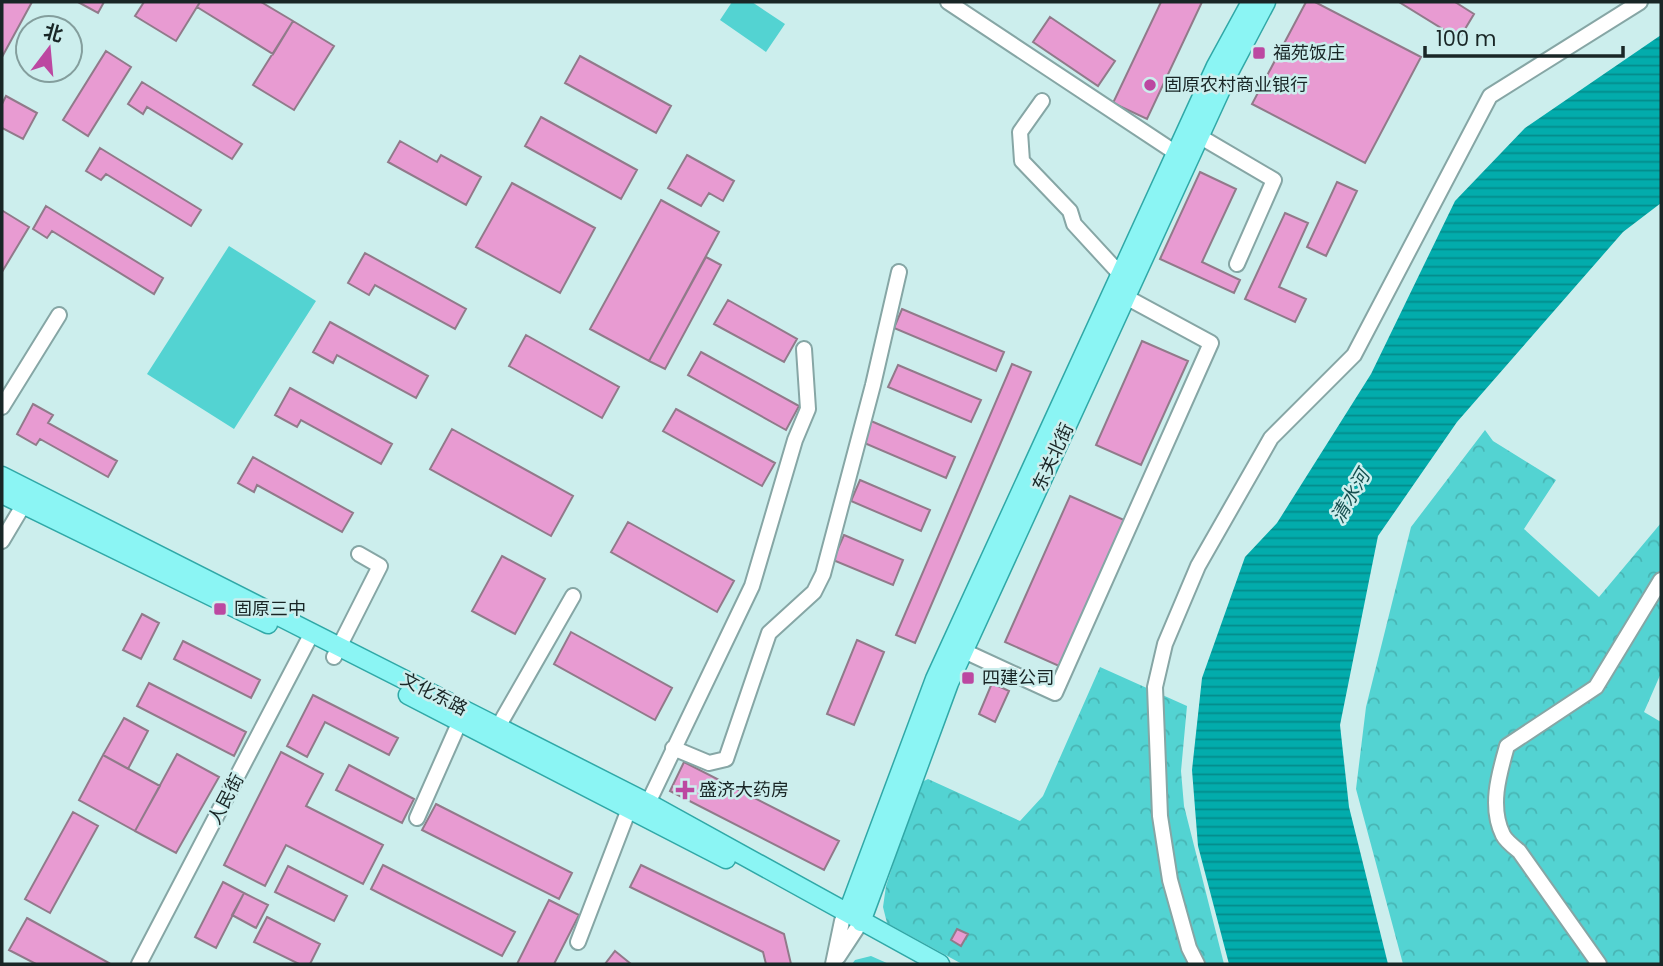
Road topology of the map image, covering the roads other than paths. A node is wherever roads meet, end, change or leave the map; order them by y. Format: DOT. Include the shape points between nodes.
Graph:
graph roads {
  1 [pos="948,2"];
  2 [pos="1251,2"];
  3 [pos="1266,2"];
  4 [pos="1640,2"];
  5 [pos="1042,101"];
  6 [pos="1199,136"];
  7 [pos="1176,153"];
  8 [pos="1237,264"];
  9 [pos="899,272"];
  10 [pos="1120,274"];
  11 [pos="1126,298"];
  12 [pos="59,315"];
  13 [pos="804,349"];
  14 [pos="2,407"];
  15 [pos="2,476"];
  16 [pos="2,494"];
  17 [pos="24,504"];
  18 [pos="2,541"];
  19 [pos="359,554"];
  20 [pos="1661,580"];
  21 [pos="573,596"];
  22 [pos="310,638"];
  23 [pos="336,651"];
  24 [pos="964,651"];
  25 [pos="460,721"];
  26 [pos="498,727"];
  27 [pos="673,748"];
  28 [pos="648,803"];
  29 [pos="629,809"];
  30 [pos="417,818"];
  31 [pos="850,918"];
  32 [pos="578,942"];
  33 [pos="139,964"];
  34 [pos="834,964"];
  35 [pos="940,964"];
  36 [pos="1197,964"];
  37 [pos="1599,964"];
  1 -- 7 [label="street"];
  2 -- 7 [label="main road, 东关北街"];
  3 -- 6 [label="main road, 东关北街"];
  4 -- 36 [label="street" via="1490,96 1354,355 1271,438 1198,566 1165,643 1155,687 1160,816 1170,880"];
  5 -- 10 [label="street" via="1020,132 1022,160"];
  6 -- 8 [label="street" via="1274,180"];
  6 -- 11 [label="main road, 东关北街"];
  7 -- 10 [label="main road, 东关北街"];
  9 -- 27 [label="street" via="873,385 814,592 769,633 726,759 709,763"];
  10 -- 31 [label="main road, 东关北街" via="935,679"];
  11 -- 24 [label="main road, 东关北街"];
  11 -- 24 [label="street" via="1211,343 1055,692"];
  12 -- 14 [label="street"];
  13 -- 27 [label="street" via="808,409 794,440 752,586"];
  15 -- 22 [label="main road, 文化东路"];
  16 -- 17 [label="main road, 文化东路"];
  17 -- 18 [label="street"];
  17 -- 22 [label="main road, 文化东路"];
  19 -- 23 [label="street" via="380,566"];
  20 -- 37 [label="street" via="1596,687 1507,746 1498,776 1496,807 1504,836"];
  21 -- 26 [label="street"];
  22 -- 23 [label="main road, 文化东路"];
  22 -- 33 [label="street, 人民街"];
  23 -- 25 [label="main road, 文化东路"];
  23 -- 26 [label="main road, 文化东路"];
  24 -- 31 [label="main road, 东关北街"];
  25 -- 29 [label="main road, 文化东路"];
  25 -- 30 [label="street"];
  26 -- 28 [label="main road, 文化东路"];
  27 -- 28 [label="street"];
  28 -- 31 [label="main road, 文化东路"];
  29 -- 31 [label="main road, 文化东路"];
  29 -- 32 [label="street"];
  31 -- 34 [label="street"];
  31 -- 35 [label="main road, 文化东路"];
}
